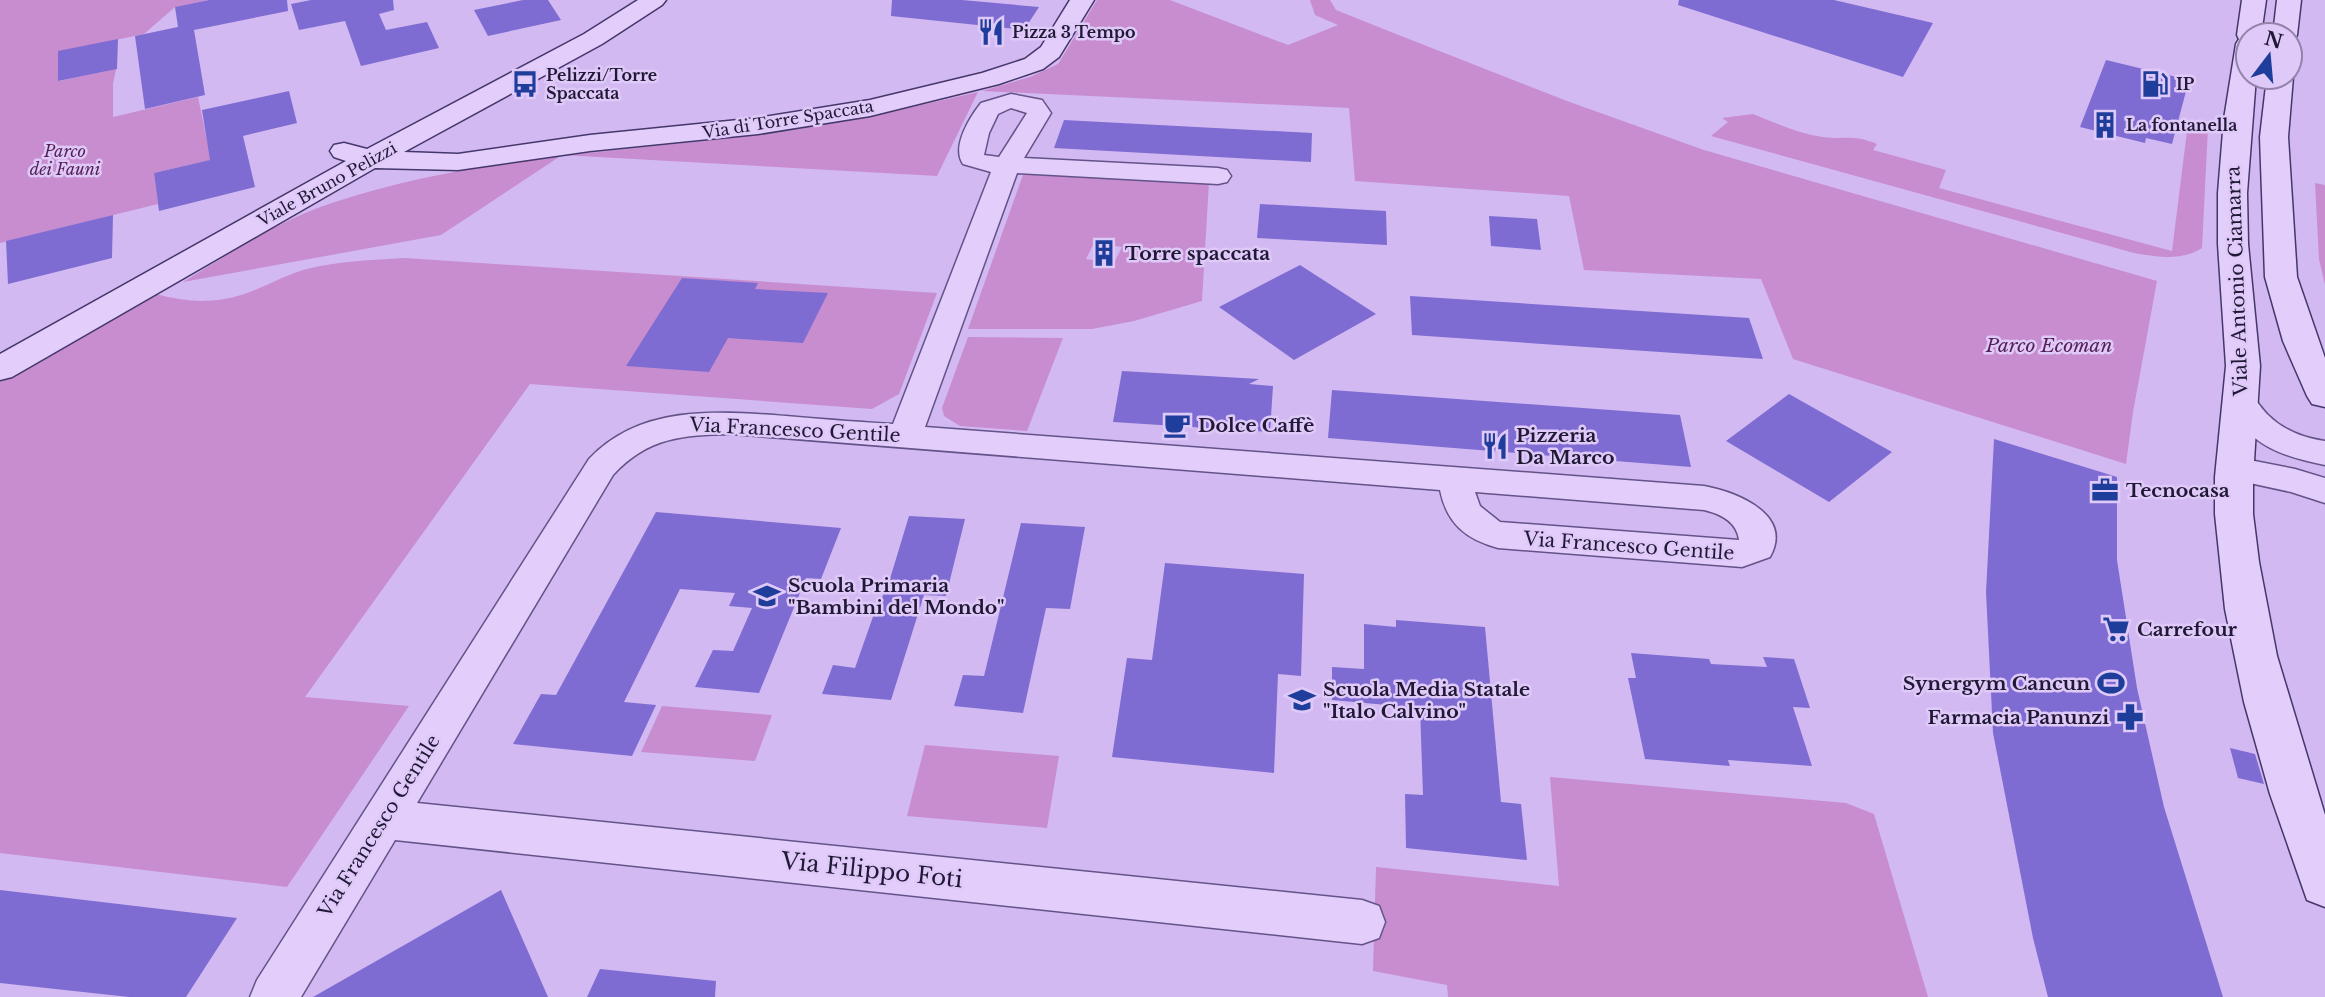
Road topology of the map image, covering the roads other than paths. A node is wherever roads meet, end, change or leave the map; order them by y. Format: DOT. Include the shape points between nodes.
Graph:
graph roads {
  1 [pos="618,0"];
  2 [pos="654,0"];
  3 [pos="1082,0"];
  4 [pos="2254,0"];
  5 [pos="2289,0"];
  6 [pos="2251,21"];
  7 [pos="2287,21"];
  8 [pos="2241,91"];
  9 [pos="2279,91"];
  10 [pos="435,124"];
  11 [pos="357,155"];
  12 [pos="458,162"];
  13 [pos="424,171"];
  14 [pos="1218,176"];
  15 [pos="275,213"];
  16 [pos="0,338"];
  17 [pos="0,369"];
  18 [pos="2325,396"];
  19 [pos="2242,404"];
  20 [pos="905,436"];
  21 [pos="2325,453"];
  22 [pos="2234,469"];
  23 [pos="1456,478"];
  24 [pos="2325,491"];
  25 [pos="382,819"];
  26 [pos="2325,884"];
  27 [pos="1362,922"];
  28 [pos="274,997"];
  1 -- 11 [label="street, Viale Bruno Pelizzi"];
  2 -- 10 [label="street, Viale Bruno Pelizzi" via="607,31"];
  3 -- 12 [label="street, Via di Torre Spaccata" via="1043,58 990,79 810,119"];
  4 -- 6 [label="street"];
  5 -- 7 [label="street"];
  8 -- 19 [label="street, Viale Antonio Ciamarra" via="2233,151 2233,242"];
  9 -- 18 [label="street" via="2274,161 2281,277 2300,341"];
  10 -- 11 [label="street, Viale Bruno Pelizzi"];
  10 -- 12 [label="street" via="434,150"];
  11 -- 12 [label="street, Via di Torre Spaccata"];
  11 -- 13 [label="street"];
  11 -- 15 [label="street, Viale Bruno Pelizzi"];
  11 -- 16 [label="street, Viale Bruno Pelizzi"];
  12 -- 13 [label="street, Via di Torre Spaccata"];
  13 -- 15 [label="street, Via di Torre Spaccata"];
  14 -- 20 [label="street" via="1007,165"];
  15 -- 17 [label="street, Viale Bruno Pelizzi"];
  19 -- 21 [label="street" via="2252,421 2269,434"];
  19 -- 22 [label="street, Viale Antonio Ciamarra"];
  20 -- 23 [label="street, Via Francesco Gentile"];
  20 -- 25 [label="street, Via Francesco Gentile" via="700,423 657,430 616,451 588,484"];
  22 -- 24 [label="street"];
  22 -- 26 [label="street, Viale Antonio Ciamarra" via="2234,515 2255,657"];
  23 -- 23 [label="street, Via Francesco Gentile" via="1459,501 1469,521 1498,535 1742,554 1757,548 1747,516 1714,499"];
  25 -- 27 [label="street, Via Filippo Foti"];
  25 -- 28 [label="street, Via Francesco Gentile"];
}
